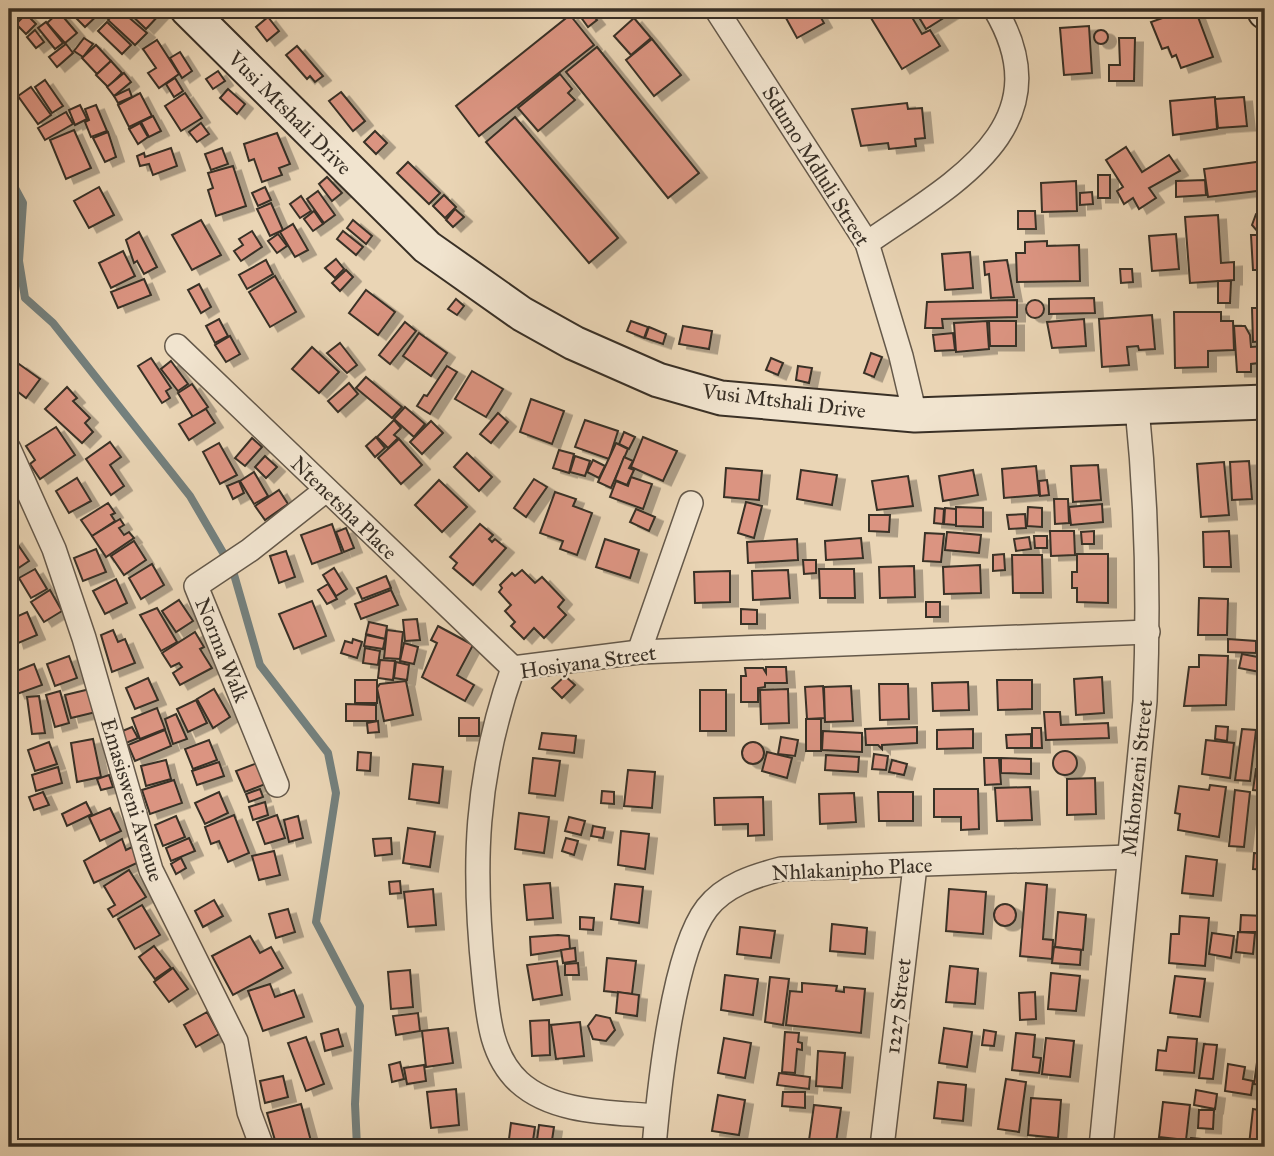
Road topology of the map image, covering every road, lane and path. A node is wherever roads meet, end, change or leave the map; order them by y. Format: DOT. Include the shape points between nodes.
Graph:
graph roads {
  1 [pos="187,9"];
  2 [pos="716,9"];
  3 [pos="995,9"];
  4 [pos="867,243"];
  5 [pos="177,346"];
  6 [pos="1265,402"];
  7 [pos="1137,408"];
  8 [pos="915,415"];
  9 [pos="9,449"];
  10 [pos="326,490"];
  11 [pos="691,503"];
  12 [pos="1148,632"];
  13 [pos="639,653"];
  14 [pos="513,668"];
  15 [pos="277,785"];
  16 [pos="1129,857"];
  17 [pos="915,866"];
  18 [pos="656,1116"];
  19 [pos="262,1147"];
  20 [pos="654,1147"];
  21 [pos="882,1147"];
  22 [pos="1101,1147"];
  1 -- 8 [label="street, Vusi Mtshali Drive" via="427,247 522,314 658,380 721,398"];
  2 -- 4 [label="street, Sdumo Mdluli Street"];
  3 -- 4 [label="street" via="1009,33 1018,71 1013,108 1001,136 976,163"];
  4 -- 8 [label="street, Sdumo Mdluli Street"];
  5 -- 10 [label="street, Ntenetsha Place"];
  6 -- 7 [label="street, Vusi Mtshali Drive"];
  7 -- 8 [label="street, Vusi Mtshali Drive"];
  7 -- 12 [label="street, Mkhonzeni Street"];
  9 -- 19 [label="street, Emasisweni Avenue" via="63,575 151,870 236,1041 248,1112"];
  10 -- 14 [label="street, Ntenetsha Place"];
  10 -- 15 [label="street, Norma Walk" via="196,586"];
  11 -- 13 [label="street"];
  12 -- 13 [label="street, Hosiyana Street"];
  12 -- 16 [label="street, Mkhonzeni Street"];
  13 -- 14 [label="street, Hosiyana Street"];
  14 -- 18 [label="street, Hosiyana Street" via="482,789 476,854 476,903 497,1054 519,1082 548,1100 584,1109"];
  16 -- 17 [label="street, Nhlakanipho Place"];
  16 -- 22 [label="street, Mkhonzeni Street"];
  17 -- 18 [label="street, Nhlakanipho Place" via="781,869 748,877 707,907 682,957"];
  17 -- 21 [label="street, 1227 Street"];
  18 -- 20 [label="street, Nhlakanipho Place"];
}
